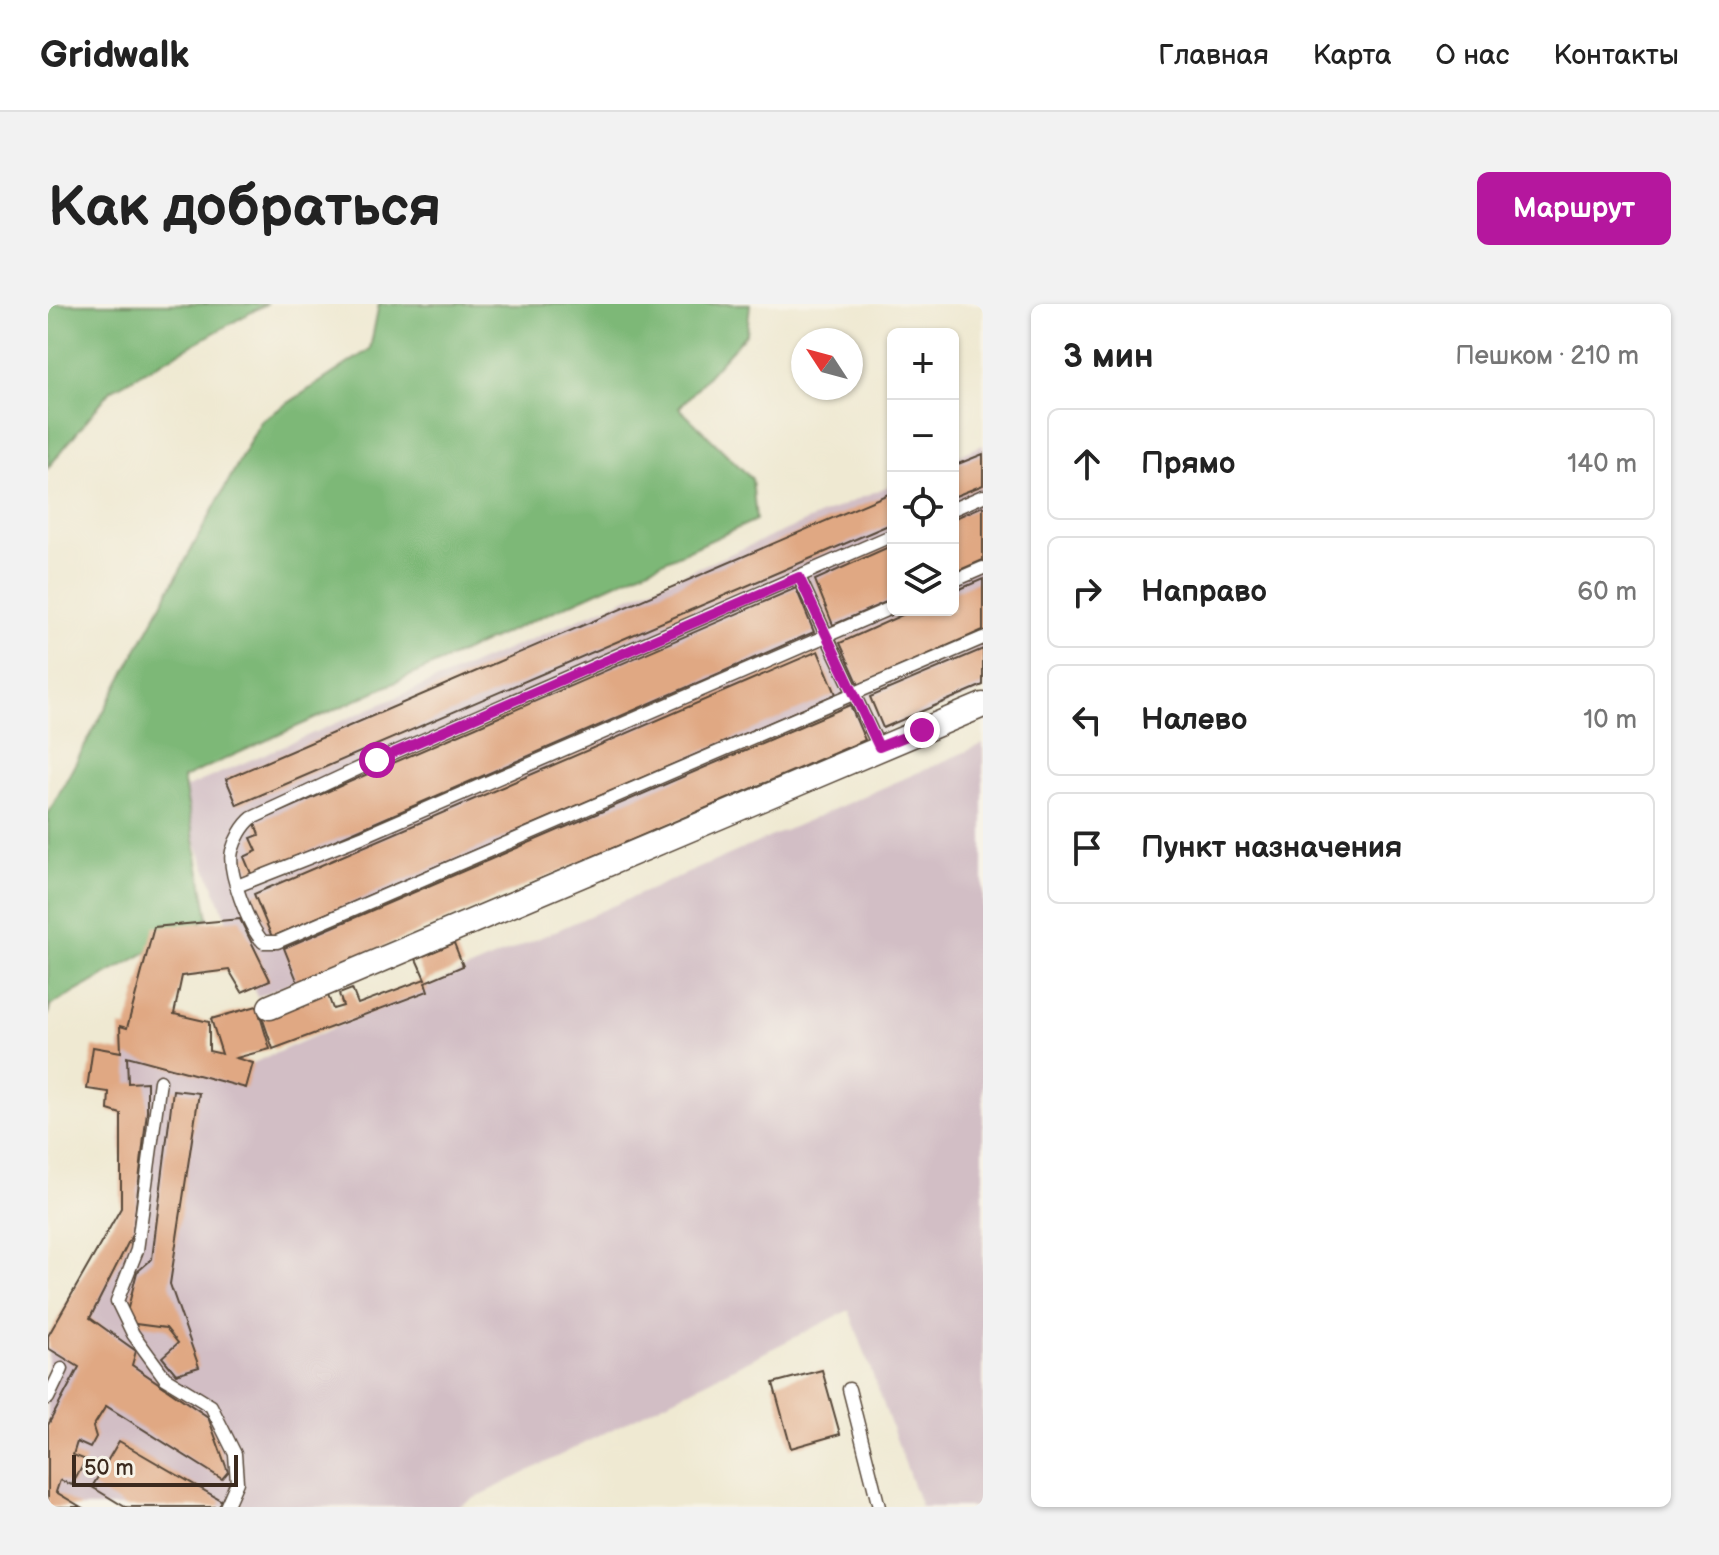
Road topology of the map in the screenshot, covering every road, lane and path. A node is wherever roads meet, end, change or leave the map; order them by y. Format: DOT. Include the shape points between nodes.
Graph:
graph roads {
  1 [pos="983,496"];
  2 [pos="959,506"];
  3 [pos="887,538"];
  4 [pos="983,568"];
  5 [pos="799,577"];
  6 [pos="959,578"];
  7 [pos="887,610"];
  8 [pos="826,636"];
  9 [pos="983,638"];
  10 [pos="854,694"];
  11 [pos="983,705"];
  12 [pos="879,747"];
  13 [pos="237,886"];
  14 [pos="270,1007"];
  15 [pos="160,1081"];
  16 [pos="62,1369"];
  17 [pos="849,1389"];
  18 [pos="48,1398"];
  19 [pos="226,1507"];
  20 [pos="879,1507"];
  1 -- 2 [label="lane"];
  3 -- 5 [label="lane"];
  4 -- 6 [label="lane"];
  5 -- 8 [label="lane"];
  5 -- 13 [label="lane" via="252,818 231,853"];
  7 -- 8 [label="lane"];
  8 -- 10 [label="lane"];
  8 -- 13 [label="lane"];
  9 -- 10 [label="lane"];
  10 -- 12 [label="lane"];
  10 -- 13 [label="lane" via="277,942 263,942 254,932"];
  11 -- 12 [label="street"];
  12 -- 14 [label="street"];
  15 -- 19 [label="lane" via="137,1250 117,1301 165,1378 211,1406 235,1454 237,1482"];
  16 -- 18 [label="lane"];
  17 -- 20 [label="lane"];
}
